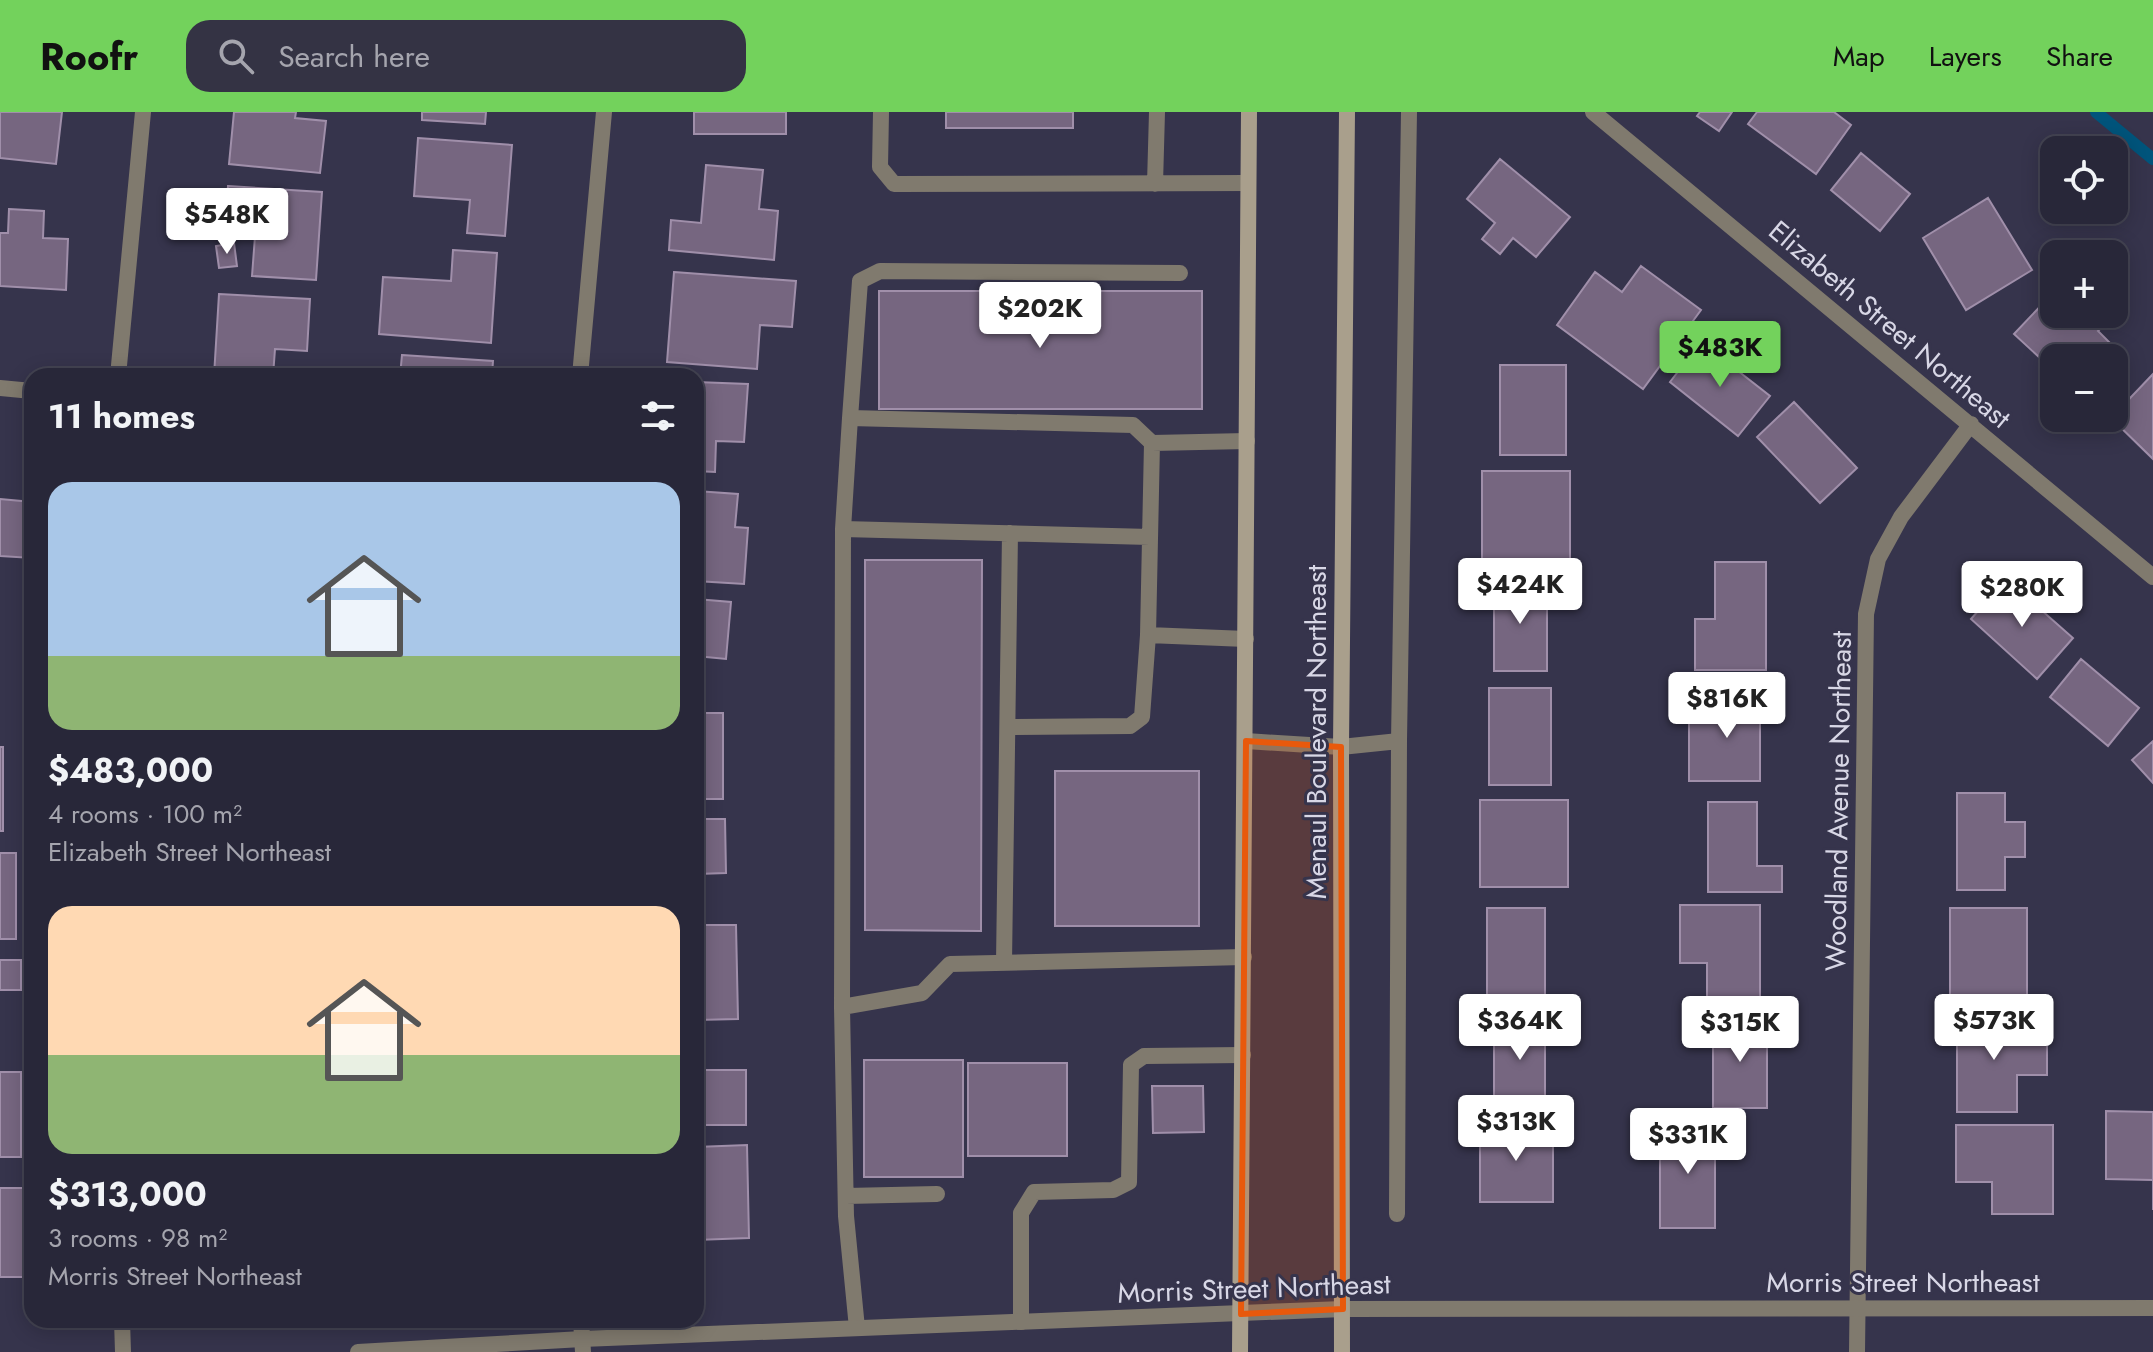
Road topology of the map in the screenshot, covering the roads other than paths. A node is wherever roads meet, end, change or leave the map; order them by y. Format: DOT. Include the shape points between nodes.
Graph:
graph roads {
  1 [pos="143,112"];
  2 [pos="604,112"];
  3 [pos="881,112"];
  4 [pos="1157,112"];
  5 [pos="1249,112"];
  6 [pos="1347,112"];
  7 [pos="1409,112"];
  8 [pos="1593,112"];
  9 [pos="1248,183"];
  10 [pos="1155,184"];
  11 [pos="1180,273"];
  12 [pos="119,368"];
  13 [pos="581,368"];
  14 [pos="0,388"];
  15 [pos="24,390"];
  16 [pos="850,418"];
  17 [pos="1971,424"];
  18 [pos="1247,441"];
  19 [pos="1152,443"];
  20 [pos="843,529"];
  21 [pos="1010,533"];
  22 [pos="1150,537"];
  23 [pos="2153,577"];
  24 [pos="1148,635"];
  25 [pos="1246,639"];
  26 [pos="1008,727"];
  27 [pos="1246,741"];
  28 [pos="1399,741"];
  29 [pos="1341,747"];
  30 [pos="1244,957"];
  31 [pos="1004,963"];
  32 [pos="842,1007"];
  33 [pos="1243,1055"];
  34 [pos="937,1194"];
  35 [pos="846,1196"];
  36 [pos="1397,1214"];
  37 [pos="1857,1307"];
  38 [pos="2153,1308"];
  39 [pos="1343,1309"];
  40 [pos="1241,1314"];
  41 [pos="1021,1322"];
  42 [pos="122,1328"];
  43 [pos="857,1328"];
  44 [pos="582,1346"];
  45 [pos="123,1352"];
  46 [pos="358,1352"];
  47 [pos="1240,1352"];
  48 [pos="1342,1352"];
  49 [pos="1857,1352"];
  1 -- 12 [label="street"];
  2 -- 13 [label="street"];
  3 -- 10 [label="street" via="880,167 894,184"];
  4 -- 10 [label="street"];
  5 -- 9 [label="main road"];
  6 -- 29 [label="main road, Menaul Boulevard Northeast"];
  7 -- 28 [label="street"];
  8 -- 17 [label="street, Elizabeth Street Northeast"];
  9 -- 10 [label="street"];
  9 -- 18 [label="main road"];
  11 -- 16 [label="street" via="880,271 860,281"];
  14 -- 15 [label="street"];
  16 -- 19 [label="street" via="1133,425"];
  16 -- 20 [label="street"];
  17 -- 23 [label="street, Elizabeth Street Northeast"];
  17 -- 37 [label="street, Woodland Avenue Northeast" via="1901,517 1878,559 1866,614"];
  18 -- 19 [label="street"];
  18 -- 25 [label="main road"];
  19 -- 22 [label="street"];
  20 -- 21 [label="street"];
  20 -- 32 [label="street"];
  21 -- 22 [label="street"];
  21 -- 26 [label="street"];
  22 -- 24 [label="street"];
  24 -- 25 [label="street"];
  24 -- 26 [label="street" via="1142,717 1130,726"];
  25 -- 27 [label="main road"];
  26 -- 31 [label="street"];
  27 -- 29 [label="street"];
  27 -- 30 [label="main road"];
  28 -- 29 [label="street"];
  28 -- 36 [label="street"];
  29 -- 39 [label="main road, Menaul Boulevard Northeast"];
  30 -- 31 [label="street"];
  30 -- 33 [label="main road"];
  31 -- 32 [label="street" via="950,964 922,993"];
  32 -- 35 [label="street"];
  33 -- 40 [label="main road"];
  33 -- 41 [label="street" via="1144,1056 1131,1065 1129,1182 1113,1190 1034,1192 1021,1213"];
  34 -- 35 [label="street"];
  35 -- 43 [label="street"];
  37 -- 38 [label="street, Morris Street Northeast"];
  37 -- 39 [label="street, Morris Street Northeast"];
  37 -- 49 [label="street, Woodland Avenue Northeast"];
  39 -- 40 [label="street, Morris Street Northeast"];
  39 -- 48 [label="main road, Menaul Boulevard Northeast"];
  40 -- 41 [label="street, Morris Street Northeast"];
  40 -- 47 [label="main road"];
  41 -- 43 [label="street, Morris Street Northeast"];
  42 -- 45 [label="street"];
  43 -- 44 [label="street, Morris Street Northeast"];
  44 -- 46 [label="street, Morris Street Northeast"];
}
